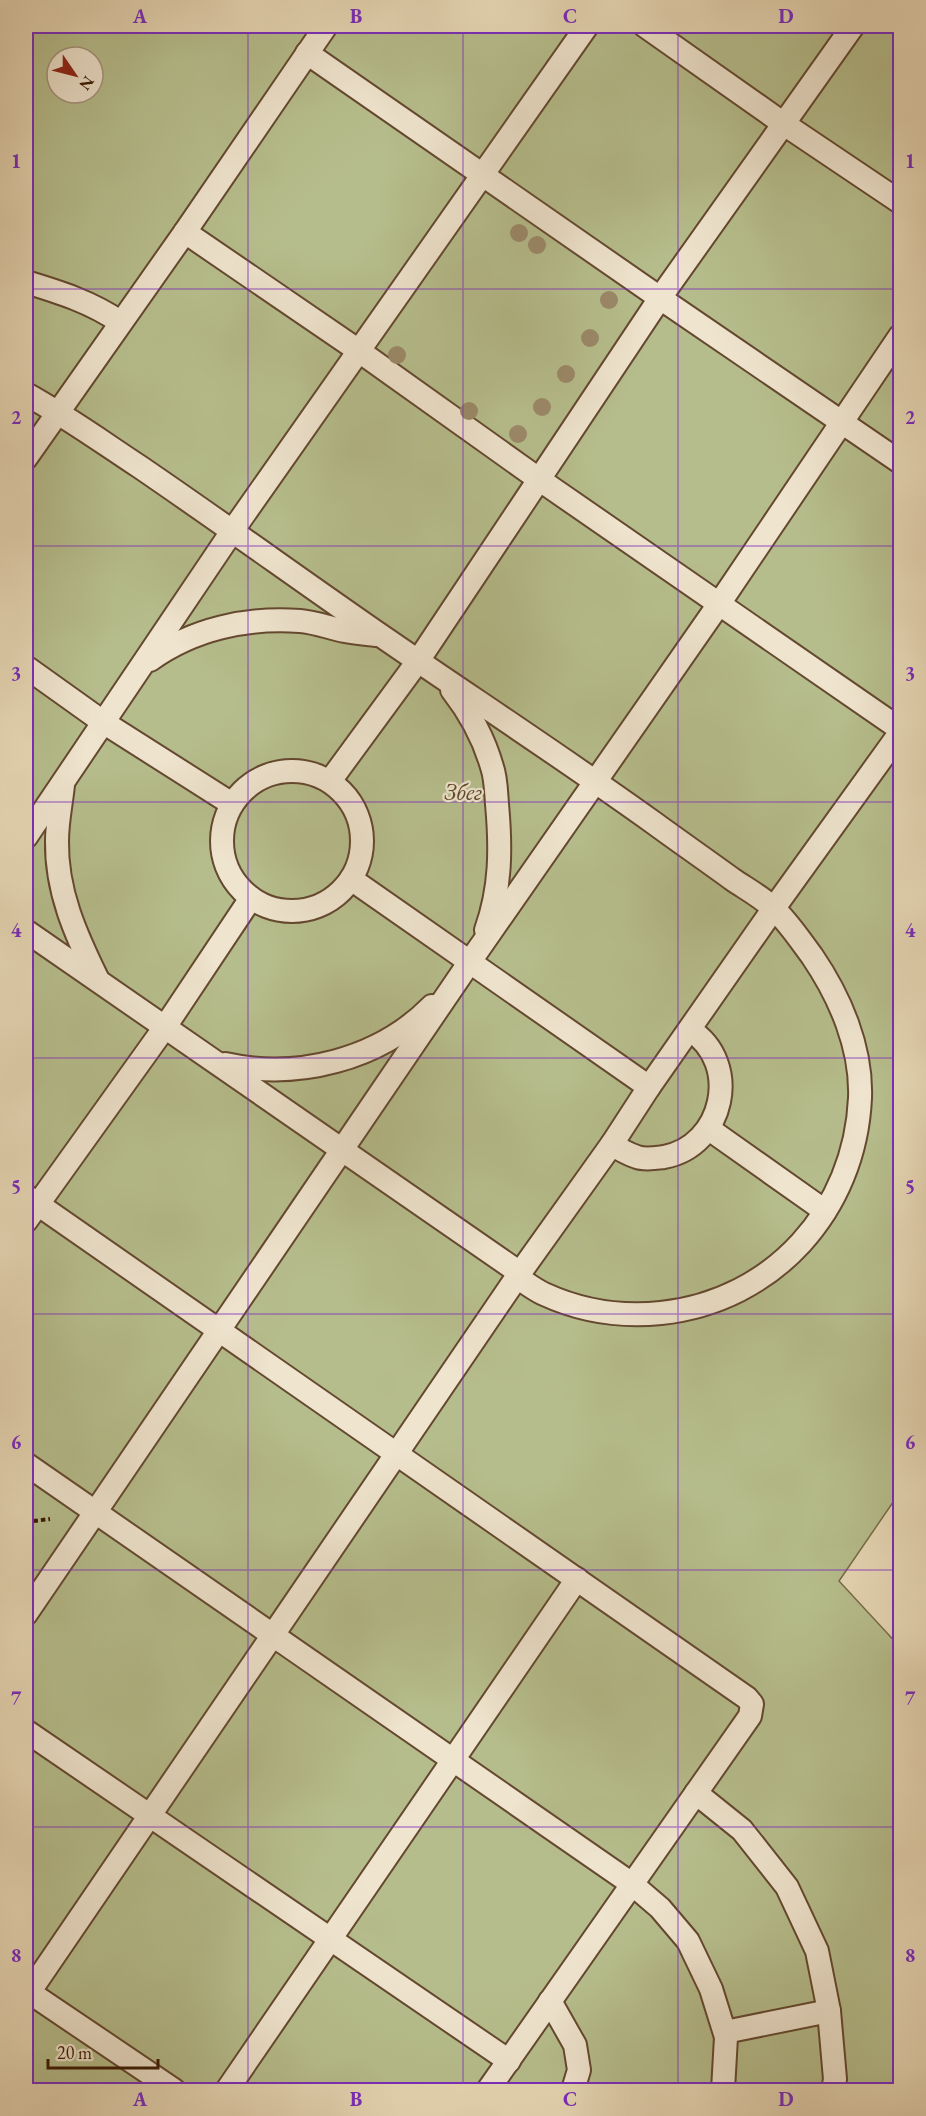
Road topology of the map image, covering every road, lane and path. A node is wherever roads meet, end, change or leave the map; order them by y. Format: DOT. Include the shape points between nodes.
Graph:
graph roads {
  1 [pos="326,26"];
  2 [pos="587,26"];
  3 [pos="645,26"];
  4 [pos="853,26"];
  5 [pos="308,53"];
  6 [pos="784,124"];
  7 [pos="482,173"];
  8 [pos="900,202"];
  9 [pos="185,232"];
  10 [pos="26,282"];
  11 [pos="660,298"];
  12 [pos="120,322"];
  13 [pos="900,336"];
  14 [pos="359,351"];
  15 [pos="26,394"];
  16 [pos="57,411"];
  17 [pos="842,420"];
  18 [pos="26,458"];
  19 [pos="900,462"];
  20 [pos="540,480"];
  21 [pos="233,530"];
  22 [pos="719,604"];
  23 [pos="381,636"];
  24 [pos="418,661"];
  25 [pos="141,666"];
  26 [pos="26,667"];
  27 [pos="442,677"];
  28 [pos="103,722"];
  29 [pos="900,731"];
  30 [pos="330,781"];
  31 [pos="595,781"];
  32 [pos="63,784"];
  33 [pos="232,804"];
  34 [pos="26,837"];
  35 [pos="351,879"];
  36 [pos="251,898"];
  37 [pos="774,908"];
  38 [pos="26,931"];
  39 [pos="470,963"];
  40 [pos="98,980"];
  41 [pos="165,1027"];
  42 [pos="690,1030"];
  43 [pos="214,1061"];
  44 [pos="649,1087"];
  45 [pos="709,1129"];
  46 [pos="612,1144"];
  47 [pos="342,1150"];
  48 [pos="29,1207"];
  49 [pos="825,1211"];
  50 [pos="519,1275"];
  51 [pos="219,1330"];
  52 [pos="397,1454"];
  53 [pos="26,1464"];
  54 [pos="95,1512"];
  55 [pos="577,1579"];
  56 [pos="26,1614"];
  57 [pos="273,1635"];
  58 [pos="26,1731"];
  59 [pos="453,1760"];
  60 [pos="696,1793"];
  61 [pos="150,1816"];
  62 [pos="632,1884"];
  63 [pos="330,1938"];
  64 [pos="27,1993"];
  65 [pos="550,2001"];
  66 [pos="829,2012"];
  67 [pos="724,2032"];
  68 [pos="509,2061"];
  69 [pos="174,2091"];
  70 [pos="227,2091"];
  71 [pos="488,2091"];
  72 [pos="573,2091"];
  73 [pos="723,2091"];
  74 [pos="833,2091"];
  1 -- 5 [label="lane"];
  2 -- 7 [label="lane"];
  3 -- 6 [label="lane"];
  4 -- 6 [label="lane"];
  5 -- 7 [label="lane"];
  5 -- 9 [label="lane"];
  6 -- 8 [label="lane"];
  6 -- 11 [label="lane"];
  7 -- 11 [label="lane"];
  7 -- 14 [label="lane"];
  9 -- 12 [label="lane"];
  9 -- 14 [label="lane"];
  10 -- 12 [label="lane" via="104,310"];
  11 -- 17 [label="lane"];
  11 -- 20 [label="lane"];
  12 -- 16 [label="lane"];
  13 -- 17 [label="lane"];
  14 -- 20 [label="lane"];
  14 -- 21 [label="lane"];
  15 -- 16 [label="lane"];
  16 -- 18 [label="lane"];
  16 -- 21 [label="lane"];
  17 -- 19 [label="lane"];
  17 -- 22 [label="lane"];
  20 -- 22 [label="lane"];
  20 -- 24 [label="lane"];
  21 -- 23 [label="lane"];
  21 -- 25 [label="lane"];
  22 -- 29 [label="lane"];
  22 -- 31 [label="lane"];
  23 -- 24 [label="lane"];
  23 -- 25 [label="lane" via="302,621 254,620 208,630 165,649"];
  24 -- 27 [label="lane"];
  24 -- 30 [label="lane"];
  25 -- 28 [label="lane"];
  26 -- 28 [label="lane"];
  27 -- 31 [label="lane"];
  27 -- 39 [label="lane" via="471,718 493,769 501,847 490,920"];
  28 -- 32 [label="lane"];
  28 -- 33 [label="lane"];
  29 -- 37 [label="lane"];
  30 -- 33 [label="lane" via="304,771 276,772 250,784"];
  30 -- 35 [label="lane" via="350,801 361,826 362,854"];
  31 -- 37 [label="lane"];
  31 -- 39 [label="lane"];
  32 -- 34 [label="lane"];
  32 -- 40 [label="lane" via="57,841 61,888 75,933"];
  33 -- 36 [label="lane" via="222,829 223,855 233,879"];
  35 -- 36 [label="lane" via="331,899 305,910 277,909"];
  35 -- 39 [label="lane"];
  36 -- 41 [label="lane"];
  37 -- 42 [label="lane"];
  37 -- 49 [label="lane" via="813,957 838,999 855,1046 860,1095 854,1144 838,1191"];
  38 -- 40 [label="lane"];
  39 -- 43 [label="lane" via="424,1014 386,1041 343,1060 297,1069 250,1069"];
  39 -- 44 [label="lane"];
  39 -- 47 [label="lane"];
  40 -- 41 [label="lane"];
  41 -- 43 [label="lane"];
  41 -- 48 [label="lane"];
  42 -- 44 [label="lane"];
  42 -- 45 [label="lane" via="709,1048 722,1083"];
  43 -- 47 [label="lane"];
  44 -- 46 [label="lane"];
  45 -- 46 [label="lane" via="691,1146 656,1158 638,1158"];
  45 -- 49 [label="lane"];
  46 -- 50 [label="lane"];
  47 -- 50 [label="lane"];
  47 -- 51 [label="lane"];
  48 -- 51 [label="lane"];
  49 -- 50 [label="lane" via="812,1233 777,1268 735,1294 688,1310 639,1316 590,1310 543,1294"];
  50 -- 52 [label="lane"];
  51 -- 52 [label="lane"];
  51 -- 54 [label="lane"];
  52 -- 55 [label="lane"];
  52 -- 57 [label="lane"];
  53 -- 54 [label="lane"];
  54 -- 56 [label="lane"];
  54 -- 57 [label="lane"];
  55 -- 59 [label="lane"];
  55 -- 60 [label="lane" via="752,1704 750,1716"];
  57 -- 59 [label="lane"];
  57 -- 61 [label="lane"];
  58 -- 61 [label="lane"];
  59 -- 62 [label="lane"];
  59 -- 63 [label="lane"];
  60 -- 62 [label="lane"];
  60 -- 66 [label="lane" via="742,1830 787,1887 817,1950"];
  61 -- 63 [label="lane"];
  61 -- 64 [label="lane"];
  62 -- 65 [label="lane"];
  62 -- 67 [label="lane" via="660,1908 688,1941 711,1989"];
  63 -- 68 [label="lane"];
  63 -- 70 [label="lane"];
  64 -- 69 [label="lane"];
  65 -- 68 [label="lane"];
  65 -- 72 [label="lane" via="575,2045 579,2070"];
  66 -- 67 [label="lane"];
  66 -- 74 [label="lane"];
  67 -- 73 [label="lane"];
  68 -- 71 [label="lane"];
}
